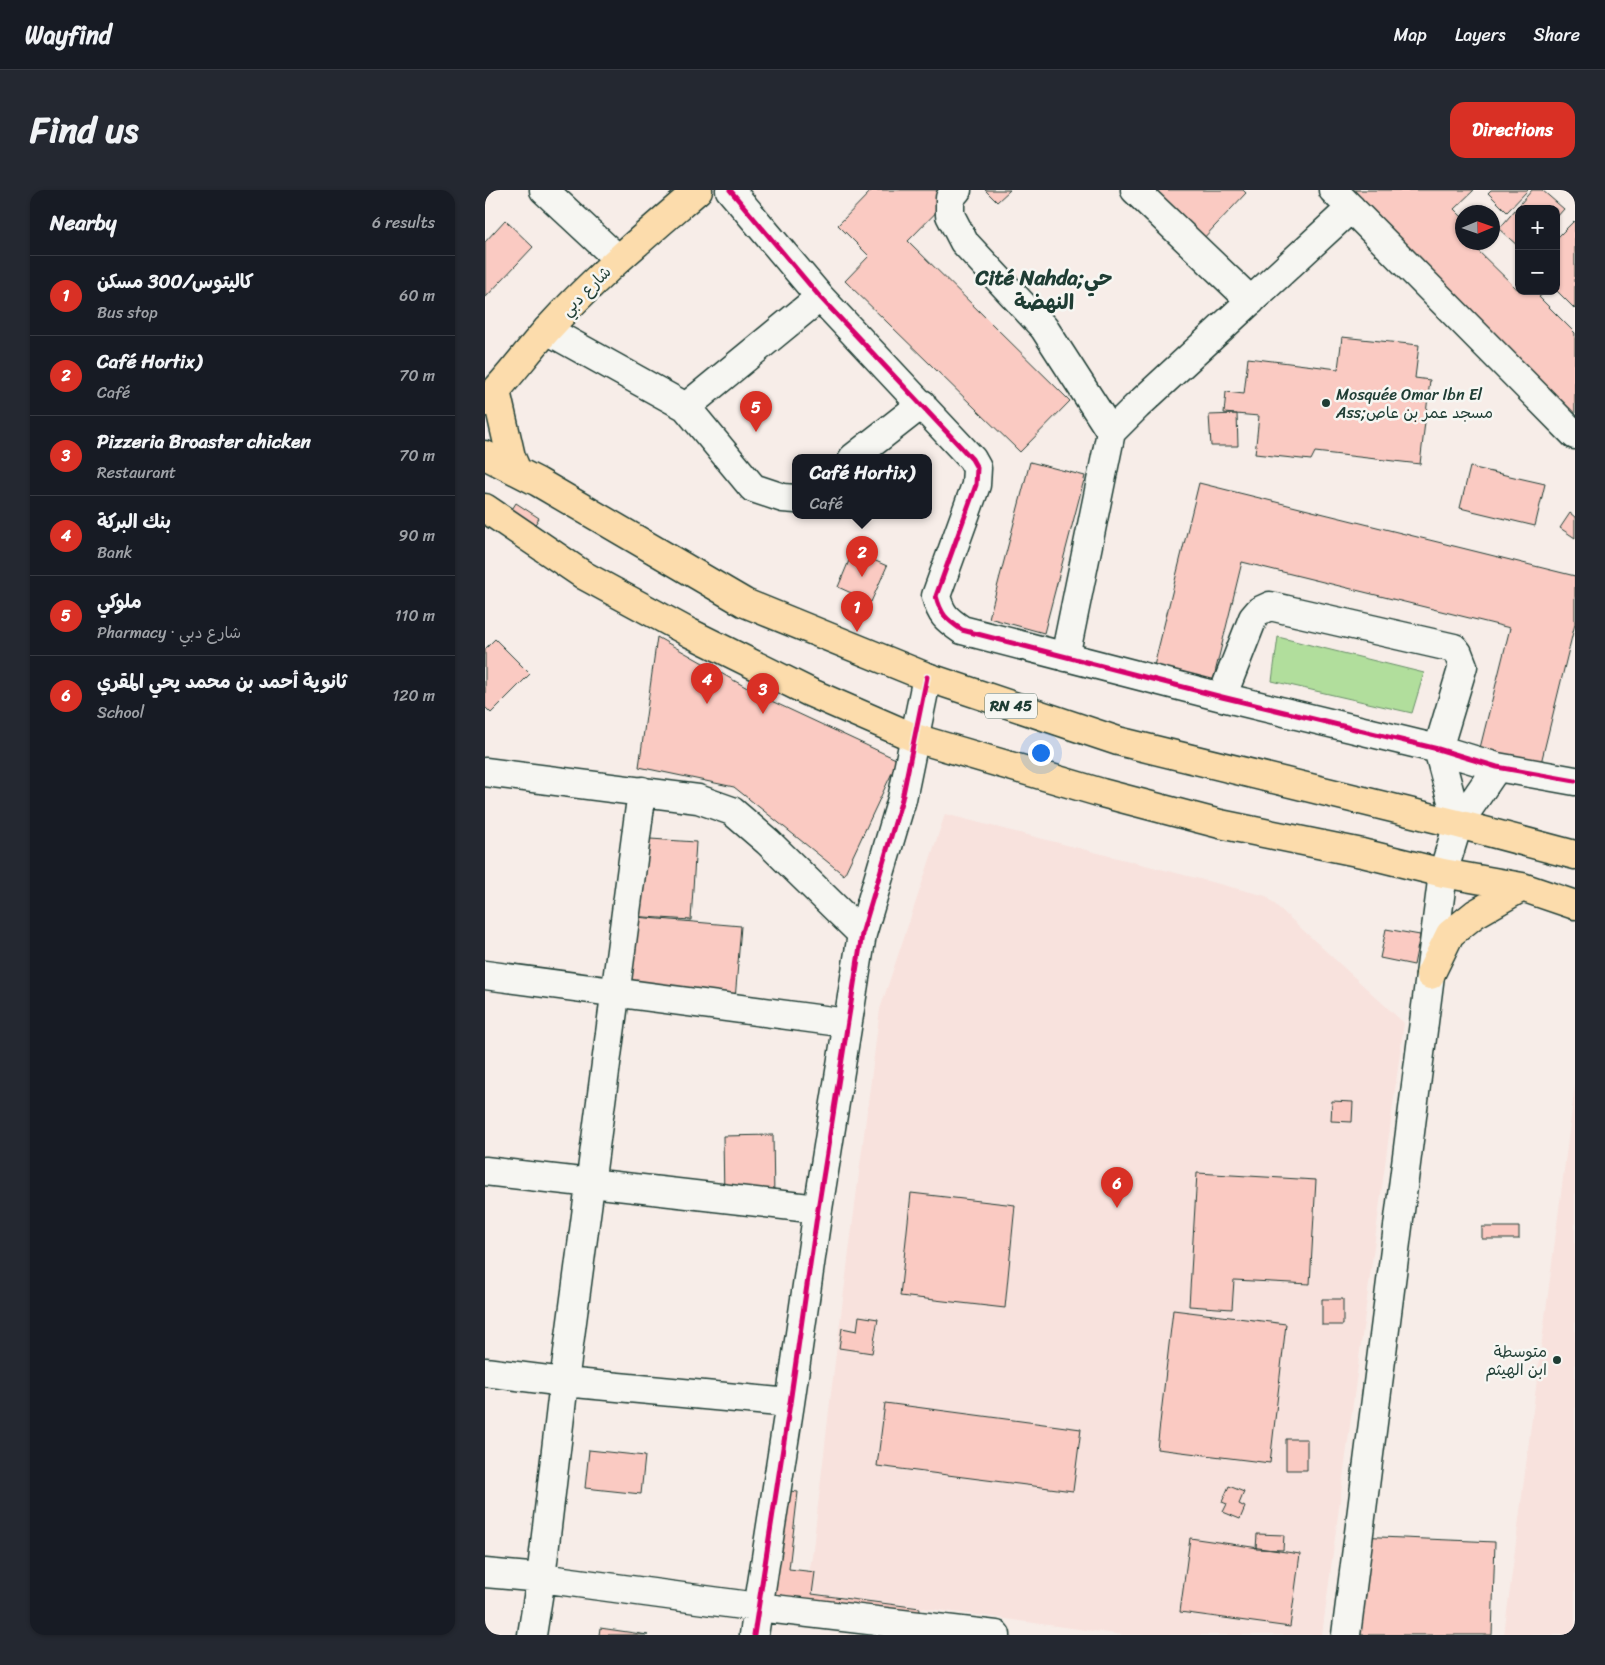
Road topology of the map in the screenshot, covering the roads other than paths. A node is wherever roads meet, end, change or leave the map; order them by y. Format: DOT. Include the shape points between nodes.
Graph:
graph roads {
  1 [pos="544,190"];
  2 [pos="698,190"];
  3 [pos="730,190"];
  4 [pos="957,190"];
  5 [pos="1135,190"];
  6 [pos="1342,199"];
  7 [pos="618,259"];
  8 [pos="820,297"];
  9 [pos="1251,300"];
  10 [pos="547,330"];
  11 [pos="491,393"];
  12 [pos="922,404"];
  13 [pos="686,407"];
  14 [pos="1111,432"];
  15 [pos="1575,435"];
  16 [pos="858,454"];
  17 [pos="485,455"];
  18 [pos="517,471"];
  19 [pos="792,499"];
  20 [pos="487,510"];
  21 [pos="1065,657"];
  22 [pos="927,678"];
  23 [pos="1222,697"];
  24 [pos="915,738"];
  25 [pos="1439,749"];
  26 [pos="1497,767"];
  27 [pos="485,772"];
  28 [pos="1575,781"];
  29 [pos="642,791"];
  30 [pos="1458,824"];
  31 [pos="1575,855"];
  32 [pos="1443,873"];
  33 [pos="1521,887"];
  34 [pos="1575,905"];
  35 [pos="862,934"];
  36 [pos="485,975"];
  37 [pos="1430,975"];
  38 [pos="615,992"];
  39 [pos="847,1024"];
  40 [pos="485,1171"];
  41 [pos="591,1182"];
  42 [pos="818,1209"];
  43 [pos="485,1372"];
  44 [pos="563,1382"];
  45 [pos="790,1403"];
  46 [pos="485,1573"];
  47 [pos="541,1578"];
  48 [pos="757,1607"];
  49 [pos="533,1635"];
  50 [pos="754,1635"];
  51 [pos="996,1635"];
  52 [pos="1346,1635"];
  1 -- 7 [label="street"];
  2 -- 7 [label="main road, شارع دبي"];
  3 -- 8 [label="street"];
  4 -- 14 [label="street" via="950,198 950,215 964,242 1044,328"];
  5 -- 9 [label="street"];
  6 -- 9 [label="street"];
  6 -- 15 [label="street"];
  7 -- 10 [label="main road, شارع دبي"];
  8 -- 12 [label="street"];
  8 -- 13 [label="street"];
  9 -- 14 [label="street"];
  10 -- 11 [label="main road, شارع دبي"];
  10 -- 13 [label="street"];
  11 -- 18 [label="main road"];
  12 -- 16 [label="street"];
  12 -- 21 [label="street" via="977,468 976,485 936,596 940,612 962,630"];
  13 -- 19 [label="street" via="753,488"];
  14 -- 21 [label="street"];
  17 -- 18 [label="main road, RN 45"];
  18 -- 22 [label="main road, RN 45" via="745,604"];
  20 -- 24 [label="main road" via="585,576 691,633 809,692"];
  21 -- 23 [label="street"];
  22 -- 24 [label="street"];
  22 -- 30 [label="main road, RN 45" via="1119,742"];
  23 -- 25 [label="street"];
  23 -- 25 [label="street" via="1253,618 1270,606 1454,648 1463,666"];
  24 -- 32 [label="main road" via="1102,794 1220,824"];
  24 -- 35 [label="street" via="902,799"];
  25 -- 26 [label="street"];
  25 -- 30 [label="street"];
  26 -- 28 [label="street"];
  26 -- 30 [label="street"];
  27 -- 29 [label="street"];
  29 -- 35 [label="street" via="698,799 732,810"];
  29 -- 38 [label="street"];
  30 -- 31 [label="main road, RN 45"];
  30 -- 32 [label="street"];
  32 -- 33 [label="main road"];
  32 -- 37 [label="street"];
  33 -- 34 [label="main road"];
  33 -- 37 [label="main road" via="1475,914 1450,934"];
  35 -- 39 [label="street"];
  36 -- 38 [label="street"];
  37 -- 52 [label="street"];
  38 -- 39 [label="street"];
  38 -- 41 [label="street"];
  39 -- 42 [label="street"];
  40 -- 41 [label="street"];
  41 -- 42 [label="street"];
  41 -- 44 [label="street"];
  42 -- 45 [label="street"];
  43 -- 44 [label="street"];
  44 -- 45 [label="street"];
  44 -- 47 [label="street"];
  45 -- 48 [label="street"];
  46 -- 47 [label="street"];
  47 -- 48 [label="street"];
  47 -- 49 [label="street"];
  48 -- 50 [label="street"];
  48 -- 51 [label="street"];
}
